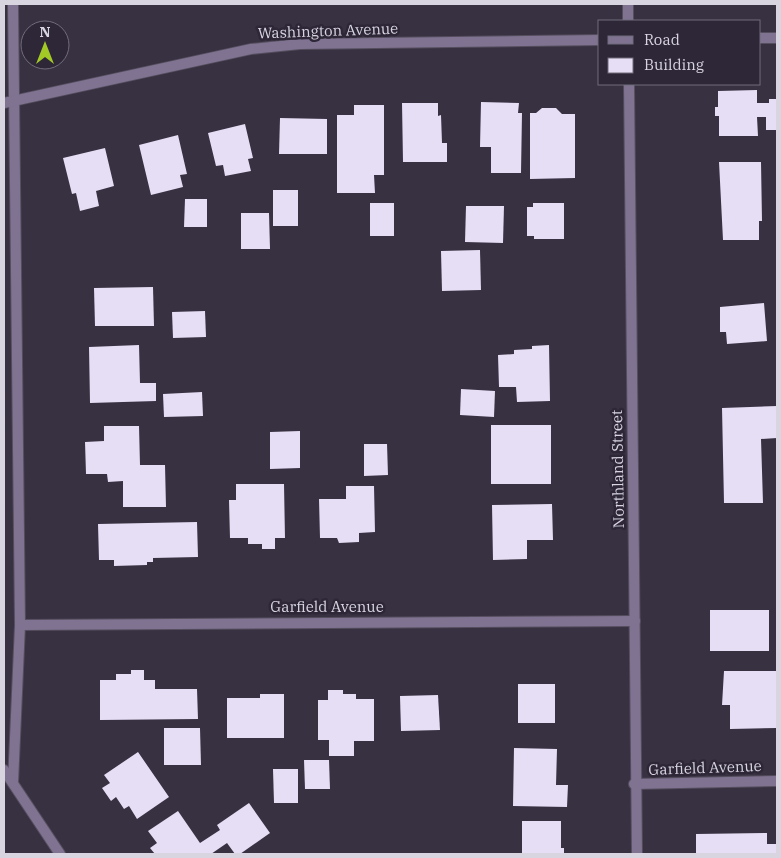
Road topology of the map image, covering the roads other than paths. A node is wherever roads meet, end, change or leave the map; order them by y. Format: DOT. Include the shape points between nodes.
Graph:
graph roads {
  1 [pos="13,4"];
  2 [pos="628,4"];
  3 [pos="628,20"];
  4 [pos="761,38"];
  5 [pos="777,38"];
  6 [pos="598,40"];
  7 [pos="629,85"];
  8 [pos="9,102"];
  9 [pos="635,621"];
  10 [pos="20,625"];
  11 [pos="4,770"];
  12 [pos="777,781"];
  13 [pos="13,783"];
  14 [pos="634,784"];
  15 [pos="60,854"];
  16 [pos="637,854"];
  1 -- 8 [label="street"];
  2 -- 3 [label="street"];
  4 -- 5 [label="street"];
  6 -- 8 [label="street, Washington Avenue" via="300,44 250,49"];
  7 -- 9 [label="street, Northland Street"];
  8 -- 10 [label="street"];
  9 -- 10 [label="street, Garfield Avenue"];
  9 -- 14 [label="street, Northland Street"];
  10 -- 13 [label="street"];
  11 -- 13 [label="street"];
  12 -- 14 [label="street, Garfield Avenue"];
  13 -- 15 [label="street"];
  14 -- 16 [label="street, Northland Street"];
}
